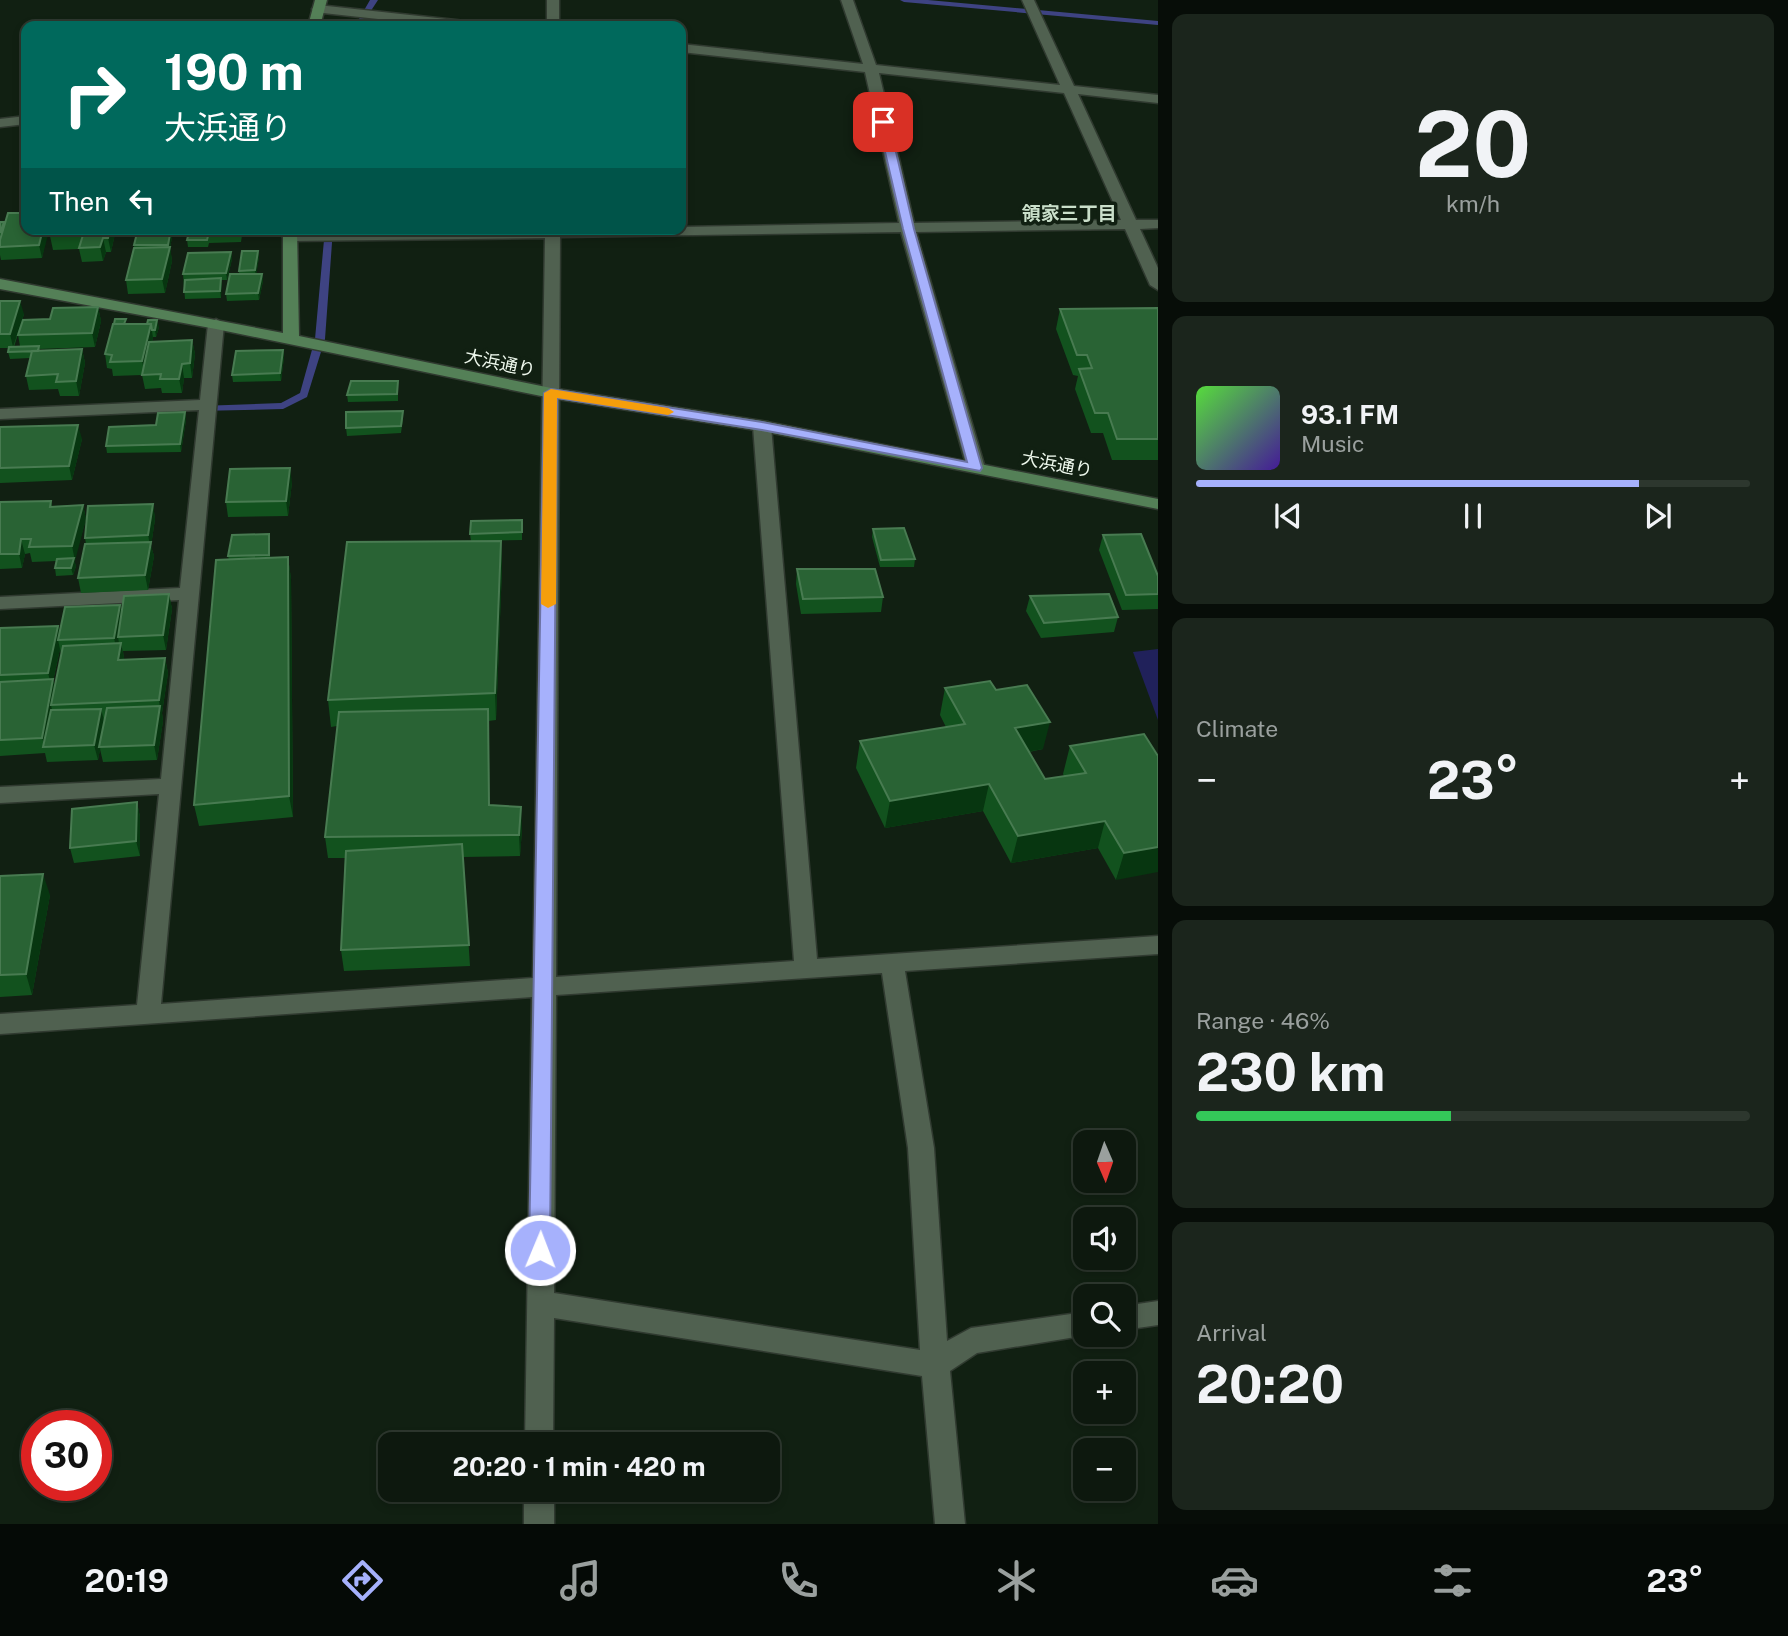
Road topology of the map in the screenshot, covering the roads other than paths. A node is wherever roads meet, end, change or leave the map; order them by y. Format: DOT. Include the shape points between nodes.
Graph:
graph roads {
  1 [pos="553,0"];
  2 [pos="846,0"];
  3 [pos="1028,0"];
  4 [pos="319,5"];
  5 [pos="437,21"];
  6 [pos="553,21"];
  7 [pos="686,49"];
  8 [pos="871,68"];
  9 [pos="1067,90"];
  10 [pos="1158,99"];
  11 [pos="21,121"];
  12 [pos="0,123"];
  13 [pos="1131,224"];
  14 [pos="1158,224"];
  15 [pos="908,229"];
  16 [pos="686,231"];
  17 [pos="290,235"];
  18 [pos="553,235"];
  19 [pos="0,284"];
  20 [pos="1158,285"];
  21 [pos="216,324"];
  22 [pos="291,340"];
  23 [pos="551,393"];
  24 [pos="208,405"];
  25 [pos="0,414"];
  26 [pos="762,426"];
  27 [pos="976,468"];
  28 [pos="1158,504"];
  29 [pos="187,594"];
  30 [pos="0,603"];
  31 [pos="169,786"];
  32 [pos="0,795"];
  33 [pos="1158,945"];
  34 [pos="892,964"];
  35 [pos="806,970"];
  36 [pos="544,987"];
  37 [pos="148,1015"];
  38 [pos="0,1024"];
  39 [pos="539,1303"];
  40 [pos="1158,1313"];
  41 [pos="1136,1316"];
  42 [pos="1073,1326"];
  43 [pos="935,1365"];
  44 [pos="539,1432"];
  45 [pos="539,1502"];
  46 [pos="539,1524"];
  47 [pos="950,1524"];
  1 -- 6 [label="street"];
  2 -- 8 [label="street"];
  3 -- 9 [label="street"];
  4 -- 5 [label="street"];
  7 -- 8 [label="street"];
  8 -- 9 [label="street"];
  8 -- 15 [label="street"];
  9 -- 10 [label="street"];
  9 -- 13 [label="street"];
  11 -- 12 [label="street"];
  13 -- 14 [label="street"];
  13 -- 15 [label="street"];
  13 -- 20 [label="street"];
  15 -- 16 [label="street"];
  15 -- 27 [label="street"];
  17 -- 22 [label="street"];
  18 -- 23 [label="street"];
  19 -- 21 [label="street, 大浜通り"];
  21 -- 22 [label="street, 大浜通り"];
  21 -- 24 [label="street"];
  22 -- 23 [label="street, 大浜通り"];
  23 -- 26 [label="street, 大浜通り"];
  23 -- 36 [label="street"];
  24 -- 25 [label="street"];
  24 -- 29 [label="street"];
  26 -- 27 [label="street, 大浜通り"];
  26 -- 35 [label="street"];
  27 -- 28 [label="street, 大浜通り"];
  29 -- 30 [label="street"];
  29 -- 31 [label="street"];
  31 -- 32 [label="street"];
  31 -- 37 [label="street"];
  33 -- 34 [label="street"];
  34 -- 35 [label="street"];
  34 -- 43 [label="street" via="921,1148"];
  35 -- 36 [label="street"];
  36 -- 37 [label="street"];
  36 -- 39 [label="street"];
  37 -- 38 [label="street"];
  39 -- 43 [label="street"];
  39 -- 44 [label="street"];
  40 -- 41 [label="street"];
  42 -- 43 [label="street" via="971,1341"];
  43 -- 47 [label="street"];
  45 -- 46 [label="street"];
}
